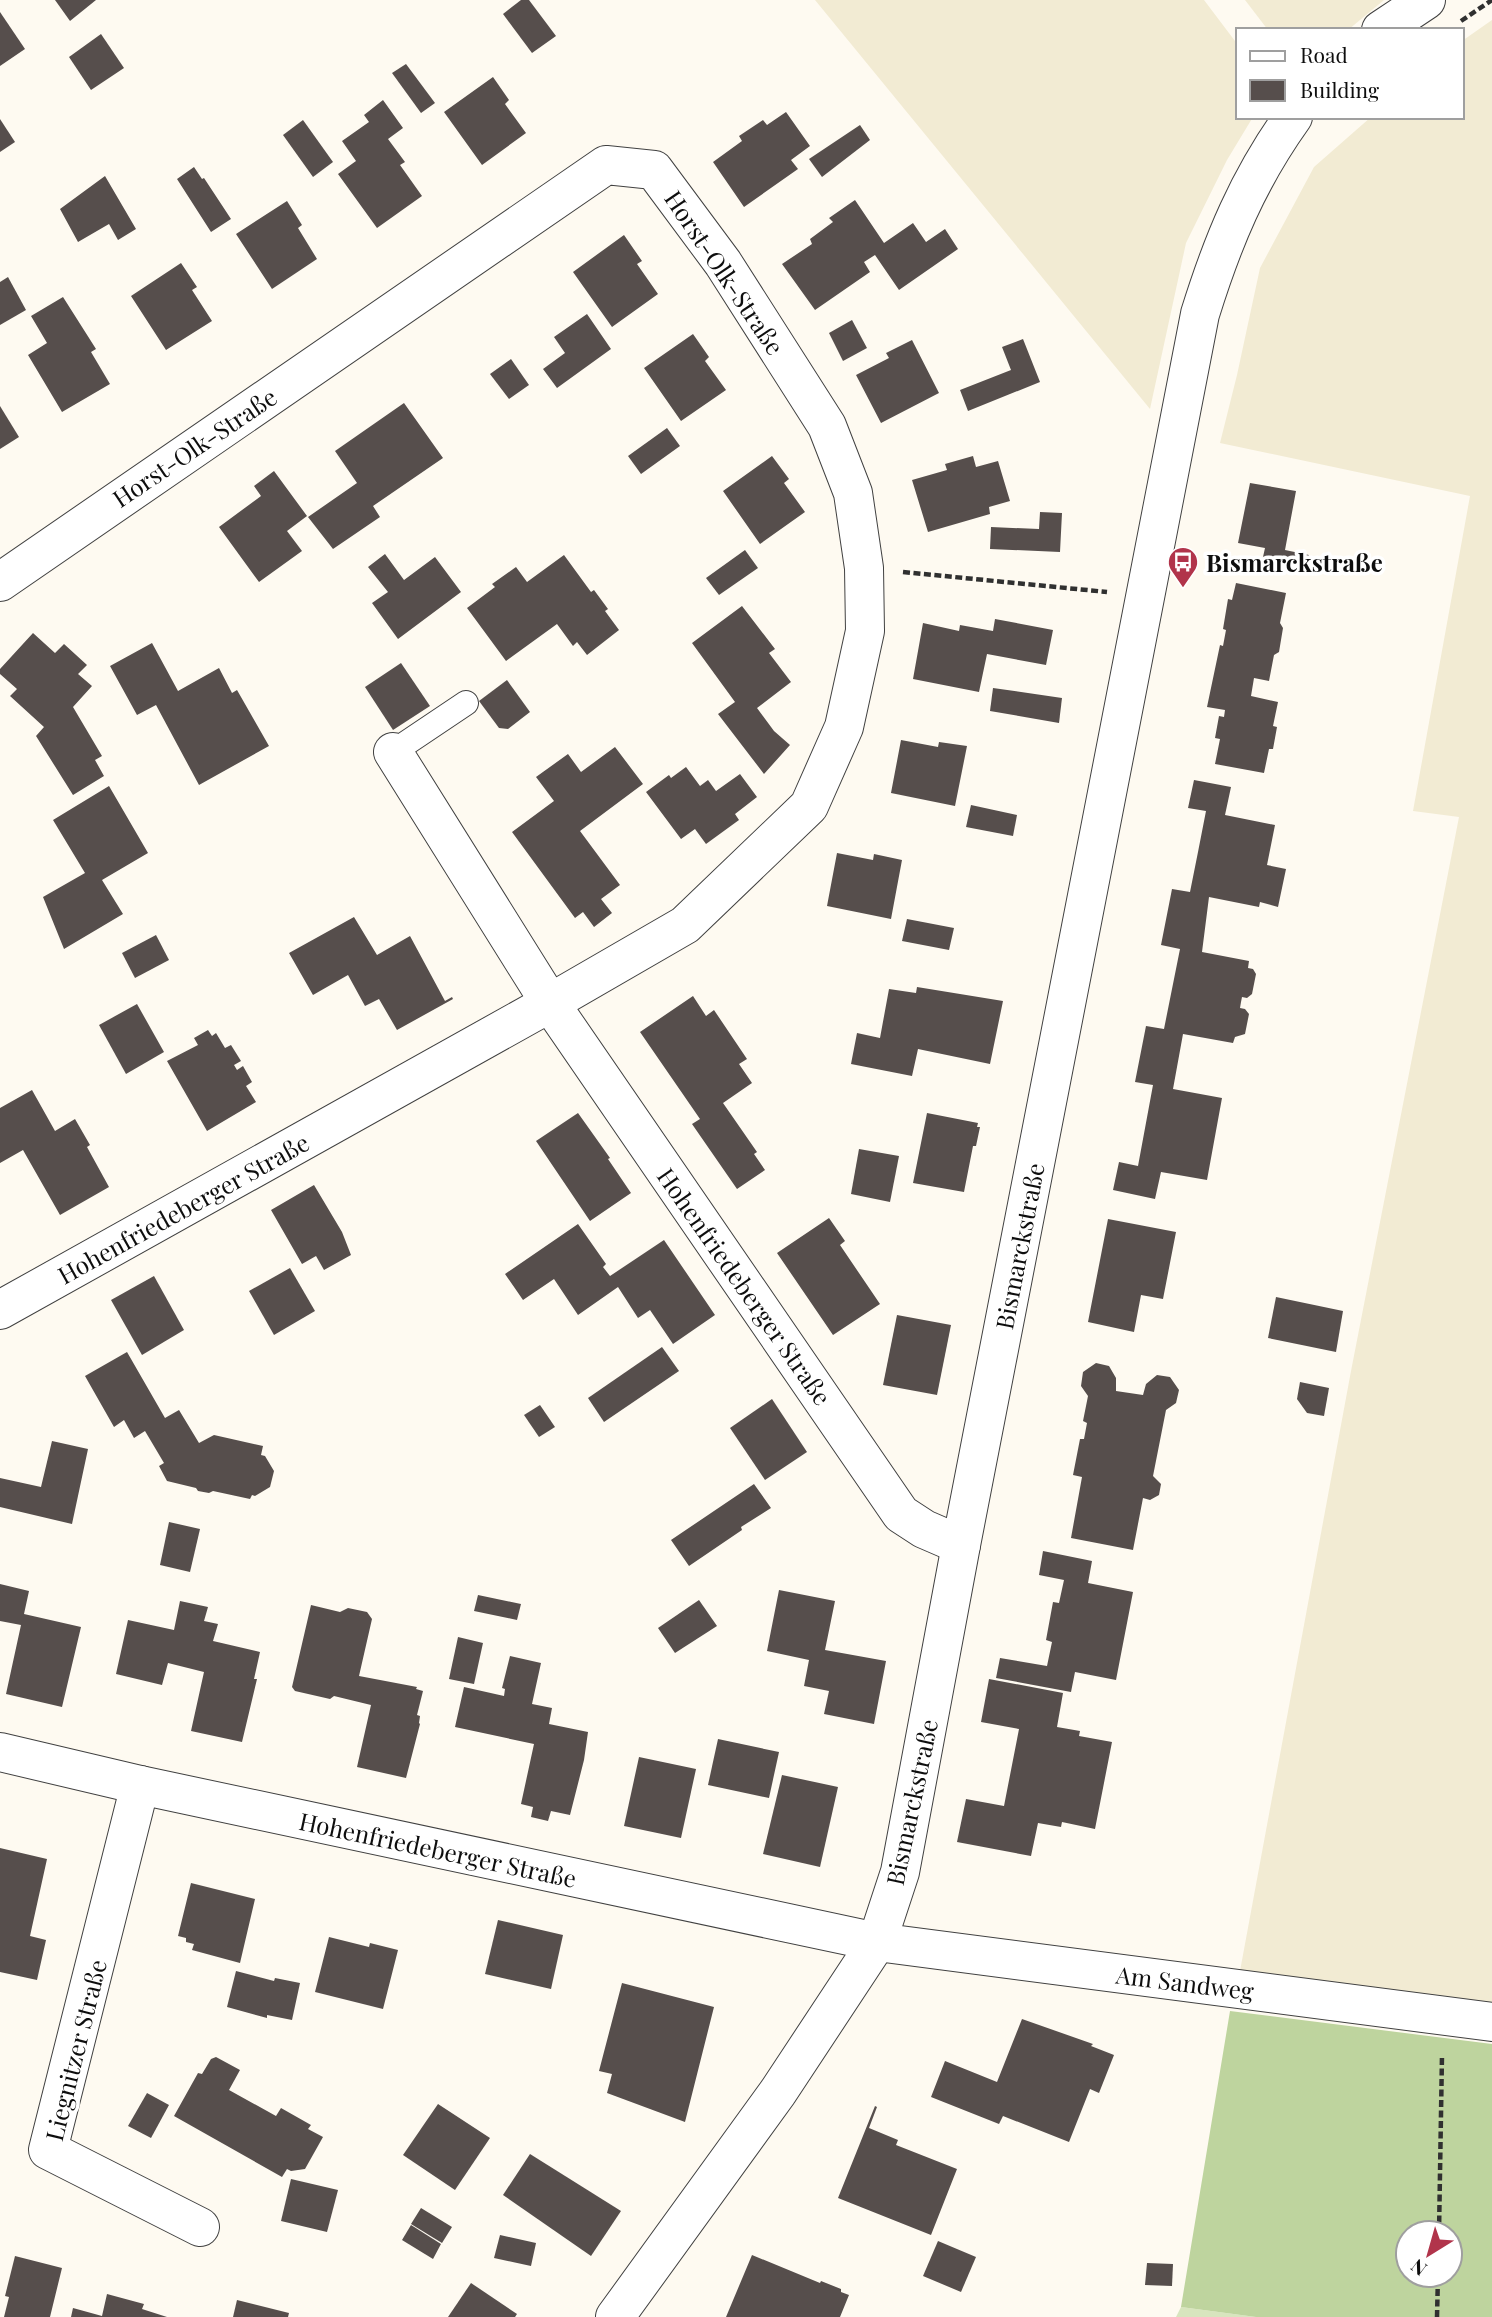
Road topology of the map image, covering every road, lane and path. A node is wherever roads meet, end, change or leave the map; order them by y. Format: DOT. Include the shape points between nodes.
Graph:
graph roads {
  1 [pos="1426,0"];
  2 [pos="1492,1"];
  3 [pos="1459,22"];
  4 [pos="1384,28"];
  5 [pos="1292,119"];
  6 [pos="864,568"];
  7 [pos="0,582"];
  8 [pos="1146,597"];
  9 [pos="466,703"];
  10 [pos="393,752"];
  11 [pos="550,1003"];
  12 [pos="0,1310"];
  13 [pos="961,1545"];
  14 [pos="0,1752"];
  15 [pos="140,1785"];
  16 [pos="877,1942"];
  17 [pos="1443,2016"];
  18 [pos="1492,2022"];
  19 [pos="1438,2219"];
  20 [pos="200,2227"];
  21 [pos="1438,2289"];
  22 [pos="615,2317"];
  23 [pos="1437,2317"];
  1 -- 4 [label="street"];
  2 -- 3 [label="path"];
  5 -- 8 [label="street, Bismarckstraße" via="1266,155 1239,208 1218,254 1200,313"];
  6 -- 7 [label="street, Horst-Olk-Straße" via="853,493 828,426 723,263 654,170 606,165"];
  6 -- 8 [label="path"];
  6 -- 11 [label="street, Horst-Olk-Straße" via="865,631 844,727 808,806 685,925"];
  8 -- 13 [label="street, Bismarckstraße"];
  9 -- 10 [label="lane"];
  10 -- 11 [label="street, Hohenfriedeberger Straße"];
  11 -- 12 [label="street, Hohenfriedeberger Straße"];
  11 -- 13 [label="street, Hohenfriedeberger Straße" via="901,1514"];
  13 -- 16 [label="street, Bismarckstraße" via="900,1872"];
  14 -- 15 [label="street, Hohenfriedeberger Straße"];
  15 -- 16 [label="street, Hohenfriedeberger Straße"];
  15 -- 20 [label="street, Liegnitzer Straße" via="48,2150"];
  16 -- 17 [label="street, Am Sandweg"];
  16 -- 22 [label="street, Bismarckstraße" via="778,2092"];
  17 -- 18 [label="street, Am Sandweg"];
  17 -- 19 [label="path"];
  21 -- 23 [label="path"];
}
